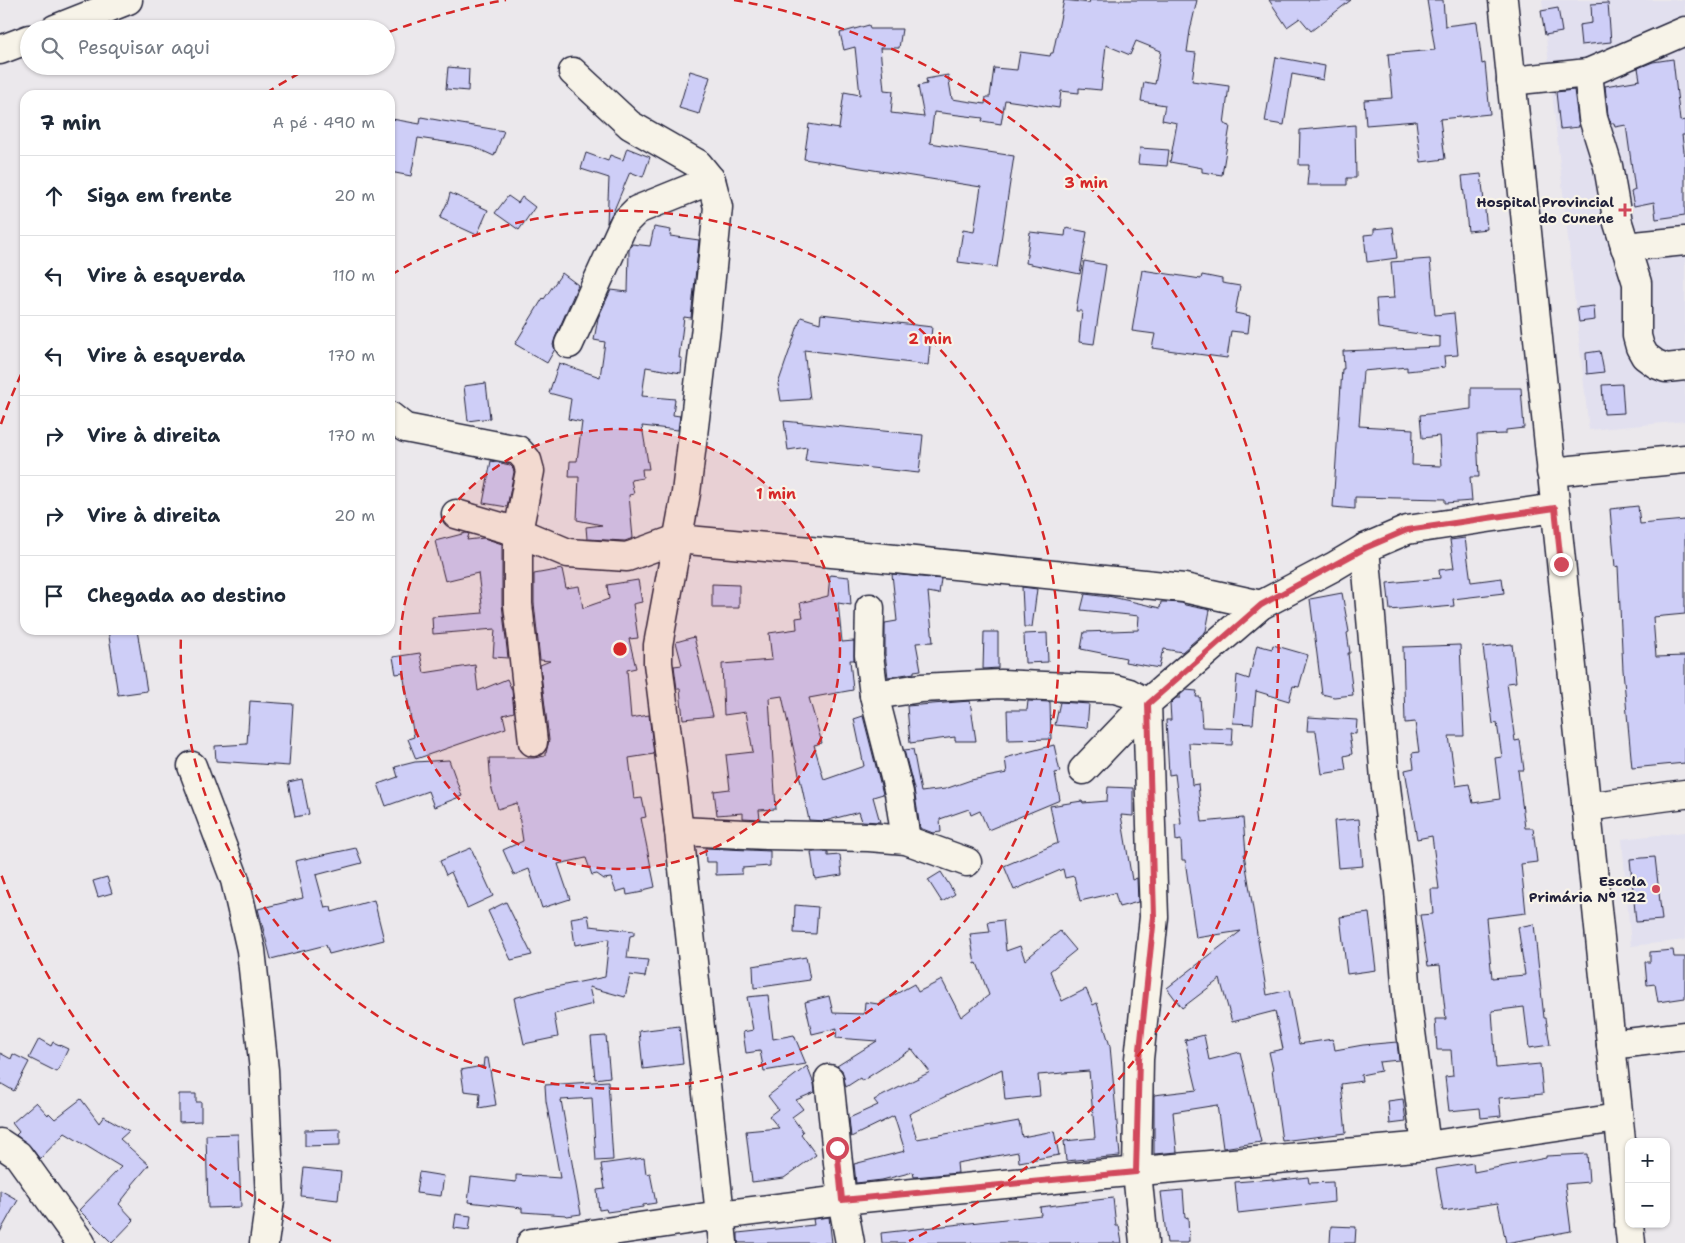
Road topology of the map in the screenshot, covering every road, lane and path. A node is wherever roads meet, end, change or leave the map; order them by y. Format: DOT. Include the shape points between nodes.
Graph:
graph roads {
  1 [pos="128,0"];
  2 [pos="1503,0"];
  3 [pos="78,20"];
  4 [pos="1685,31"];
  5 [pos="20,42"];
  6 [pos="0,50"];
  7 [pos="573,72"];
  8 [pos="1588,73"];
  9 [pos="1511,81"];
  10 [pos="711,180"];
  11 [pos="1685,241"];
  12 [pos="1625,247"];
  13 [pos="569,344"];
  14 [pos="1685,366"];
  15 [pos="395,420"];
  16 [pos="1685,458"];
  17 [pos="1552,472"];
  18 [pos="1555,508"];
  19 [pos="456,514"];
  20 [pos="518,532"];
  21 [pos="677,539"];
  22 [pos="1365,548"];
  23 [pos="1261,605"];
  24 [pos="870,608"];
  25 [pos="874,695"];
  26 [pos="1148,704"];
  27 [pos="533,742"];
  28 [pos="192,766"];
  29 [pos="1083,770"];
  30 [pos="1685,794"];
  31 [pos="1586,807"];
  32 [pos="679,831"];
  33 [pos="906,840"];
  34 [pos="967,862"];
  35 [pos="1685,1036"];
  36 [pos="1611,1045"];
  37 [pos="829,1078"];
  38 [pos="1618,1118"];
  39 [pos="0,1142"];
  40 [pos="1426,1146"];
  41 [pos="1136,1172"];
  42 [pos="1625,1183"];
  43 [pos="842,1200"];
  44 [pos="720,1215"];
  45 [pos="1629,1228"];
  46 [pos="81,1243"];
  47 [pos="264,1243"];
  48 [pos="531,1243"];
  49 [pos="723,1243"];
  50 [pos="850,1243"];
  51 [pos="1144,1243"];
  52 [pos="1631,1243"];
  1 -- 3 [label="street"];
  2 -- 9 [label="street"];
  4 -- 8 [label="street"];
  5 -- 6 [label="street"];
  7 -- 10 [label="street" via="630,125 698,164"];
  8 -- 9 [label="street"];
  8 -- 12 [label="street" via="1593,118 1608,166"];
  9 -- 17 [label="street"];
  10 -- 13 [label="street" via="638,210 624,223"];
  10 -- 21 [label="street" via="718,207 686,493"];
  11 -- 12 [label="street"];
  12 -- 14 [label="street" via="1637,282 1640,347 1656,364 1666,368"];
  15 -- 20 [label="street" via="406,428 518,450 527,460 530,471"];
  16 -- 17 [label="street"];
  17 -- 18 [label="street"];
  18 -- 22 [label="street" via="1407,530"];
  18 -- 31 [label="street"];
  19 -- 20 [label="street"];
  20 -- 21 [label="street" via="568,553 627,557"];
  20 -- 27 [label="street" via="518,604"];
  21 -- 23 [label="street" via="1184,588"];
  21 -- 32 [label="street" via="658,645 658,664"];
  22 -- 23 [label="street"];
  22 -- 40 [label="street" via="1408,1009"];
  23 -- 26 [label="street"];
  24 -- 25 [label="street" via="869,655"];
  25 -- 26 [label="street" via="921,688 1001,684 1115,688"];
  25 -- 33 [label="street" via="899,793"];
  26 -- 29 [label="street"];
  26 -- 41 [label="street" via="1154,917 1139,1059"];
  28 -- 47 [label="street" via="235,880 251,950 264,1070 270,1200"];
  30 -- 31 [label="street"];
  31 -- 36 [label="street"];
  32 -- 33 [label="street"];
  32 -- 44 [label="street"];
  33 -- 34 [label="street"];
  35 -- 36 [label="street"];
  36 -- 38 [label="street"];
  37 -- 43 [label="street"];
  38 -- 40 [label="street"];
  38 -- 42 [label="street"];
  39 -- 46 [label="street" via="18,1155"];
  40 -- 41 [label="street"];
  41 -- 43 [label="street"];
  41 -- 51 [label="street"];
  43 -- 44 [label="street"];
  43 -- 50 [label="street"];
  44 -- 48 [label="street"];
  44 -- 49 [label="street"];
  45 -- 52 [label="street"];
}
